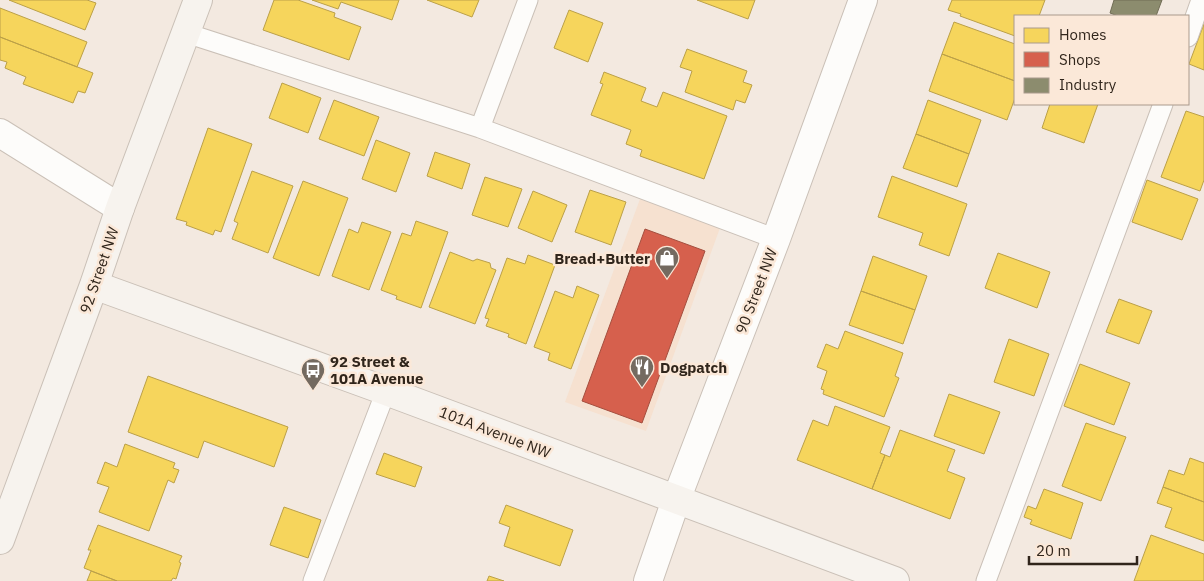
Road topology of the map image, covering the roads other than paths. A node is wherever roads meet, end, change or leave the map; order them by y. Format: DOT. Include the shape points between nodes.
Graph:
graph roads {
  1 [pos="198,0"];
  2 [pos="528,0"];
  3 [pos="863,0"];
  4 [pos="1201,0"];
  5 [pos="186,33"];
  6 [pos="1189,34"];
  7 [pos="1163,105"];
  8 [pos="480,128"];
  9 [pos="0,133"];
  10 [pos="120,208"];
  11 [pos="776,239"];
  12 [pos="94,285"];
  13 [pos="386,391"];
  14 [pos="676,500"];
  15 [pos="0,540"];
  16 [pos="313,581"];
  17 [pos="648,581"];
  18 [pos="895,581"];
  19 [pos="986,581"];
  1 -- 5 [label="street, 92 Street NW"];
  2 -- 8 [label="lane"];
  3 -- 11 [label="street, 90 Street NW"];
  4 -- 6 [label="lane"];
  5 -- 8 [label="lane"];
  5 -- 10 [label="street, 92 Street NW"];
  7 -- 19 [label="lane"];
  8 -- 11 [label="lane"];
  9 -- 10 [label="street"];
  10 -- 12 [label="street, 92 Street NW"];
  11 -- 14 [label="street, 90 Street NW"];
  12 -- 13 [label="street, 101A Avenue NW"];
  12 -- 15 [label="street, 92 Street NW"];
  13 -- 14 [label="street, 101A Avenue NW"];
  13 -- 16 [label="lane"];
  14 -- 17 [label="street, 90 Street NW"];
  14 -- 18 [label="street, 101A Avenue NW"];
}
